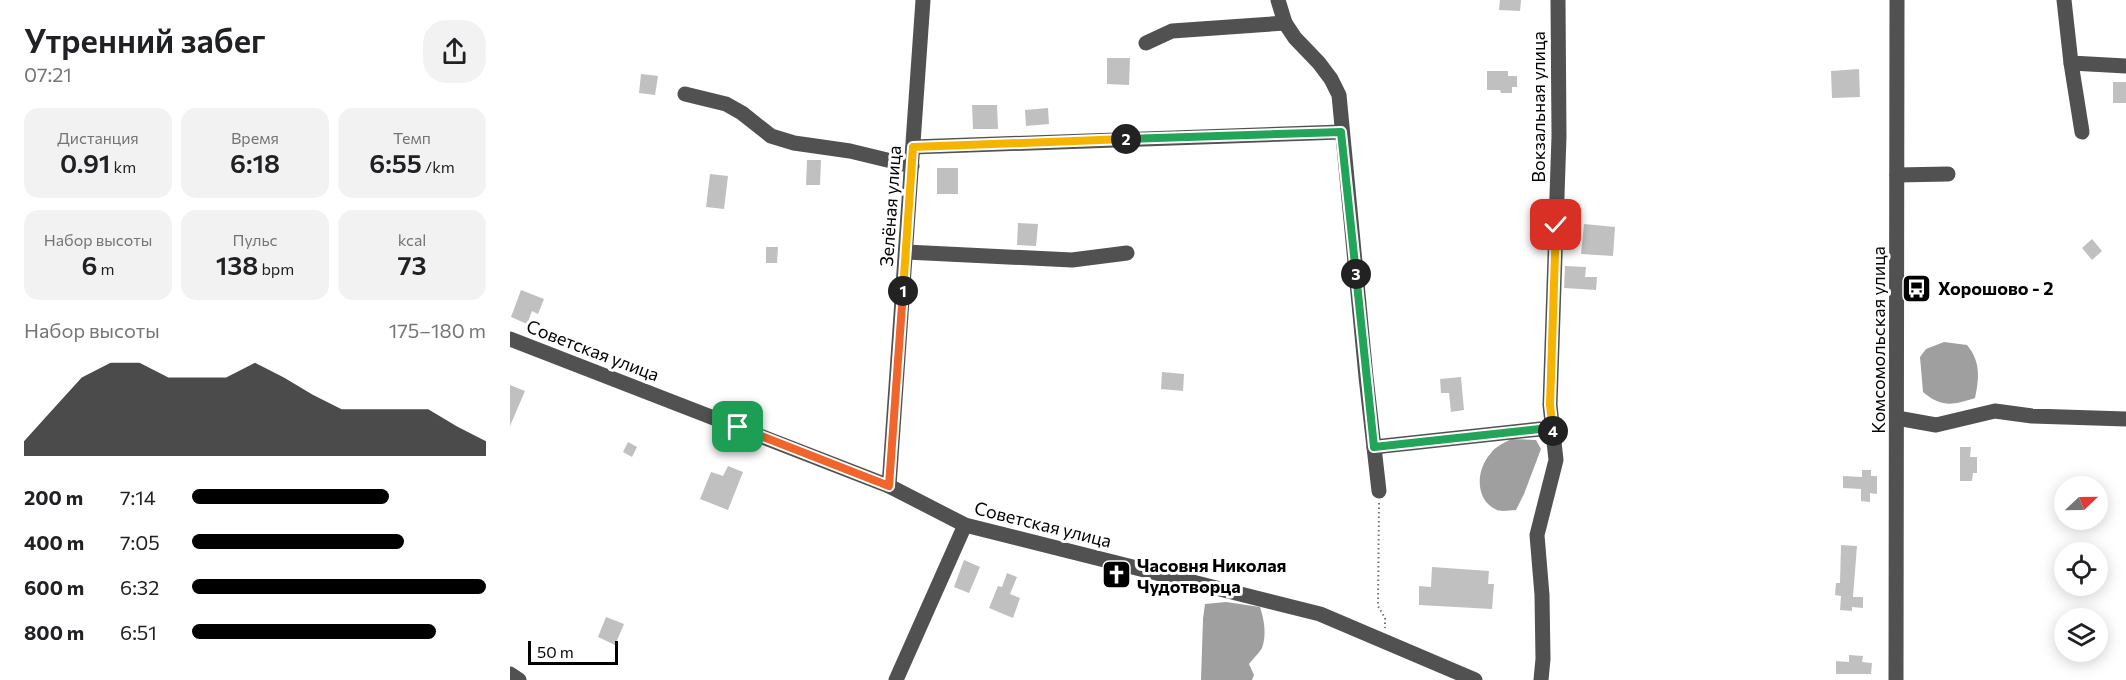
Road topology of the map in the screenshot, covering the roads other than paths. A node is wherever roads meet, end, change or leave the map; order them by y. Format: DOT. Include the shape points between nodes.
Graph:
graph roads {
  1 [pos="923,0"];
  2 [pos="1278,0"];
  3 [pos="1558,0"];
  4 [pos="1897,0"];
  5 [pos="2064,0"];
  6 [pos="1285,23"];
  7 [pos="1146,43"];
  8 [pos="2071,63"];
  9 [pos="2126,66"];
  10 [pos="685,94"];
  11 [pos="1341,132"];
  12 [pos="2082,132"];
  13 [pos="913,147"];
  14 [pos="912,166"];
  15 [pos="1948,174"];
  16 [pos="1897,175"];
  17 [pos="906,252"];
  18 [pos="1127,253"];
  19 [pos="510,339"];
  20 [pos="1898,418"];
  21 [pos="2126,420"];
  22 [pos="1553,434"];
  23 [pos="1374,447"];
  24 [pos="889,486"];
  25 [pos="1379,491"];
  26 [pos="965,525"];
  27 [pos="510,674"];
  28 [pos="519,680"];
  29 [pos="896,680"];
  30 [pos="1475,680"];
  31 [pos="1541,680"];
  32 [pos="1896,680"];
  1 -- 13 [label="street, Зелёная улица"];
  2 -- 6 [label="street"];
  3 -- 22 [label="street, Вокзальная улица" via="1559,136 1550,405"];
  4 -- 16 [label="street, Комсомольская улица"];
  5 -- 8 [label="street"];
  6 -- 7 [label="street" via="1172,31"];
  6 -- 11 [label="street" via="1331,79 1339,95"];
  8 -- 9 [label="street"];
  8 -- 12 [label="street"];
  10 -- 14 [label="street" via="726,104 771,136"];
  11 -- 13 [label="street"];
  11 -- 23 [label="street"];
  13 -- 14 [label="street, Зелёная улица"];
  14 -- 17 [label="street, Зелёная улица"];
  15 -- 16 [label="street"];
  16 -- 20 [label="street, Комсомольская улица"];
  17 -- 18 [label="street" via="1072,261"];
  17 -- 24 [label="street, Зелёная улица"];
  19 -- 24 [label="street, Советская улица"];
  20 -- 21 [label="street" via="1936,425 1995,411"];
  20 -- 32 [label="street, Комсомольская улица"];
  22 -- 23 [label="street" via="1540,429"];
  22 -- 31 [label="street, Вокзальная улица" via="1556,460 1537,535 1542,595"];
  23 -- 25 [label="street"];
  24 -- 26 [label="street, Советская улица"];
  26 -- 29 [label="street"];
  26 -- 30 [label="street, Советская улица" via="1320,614"];
  27 -- 28 [label="street"];
}
